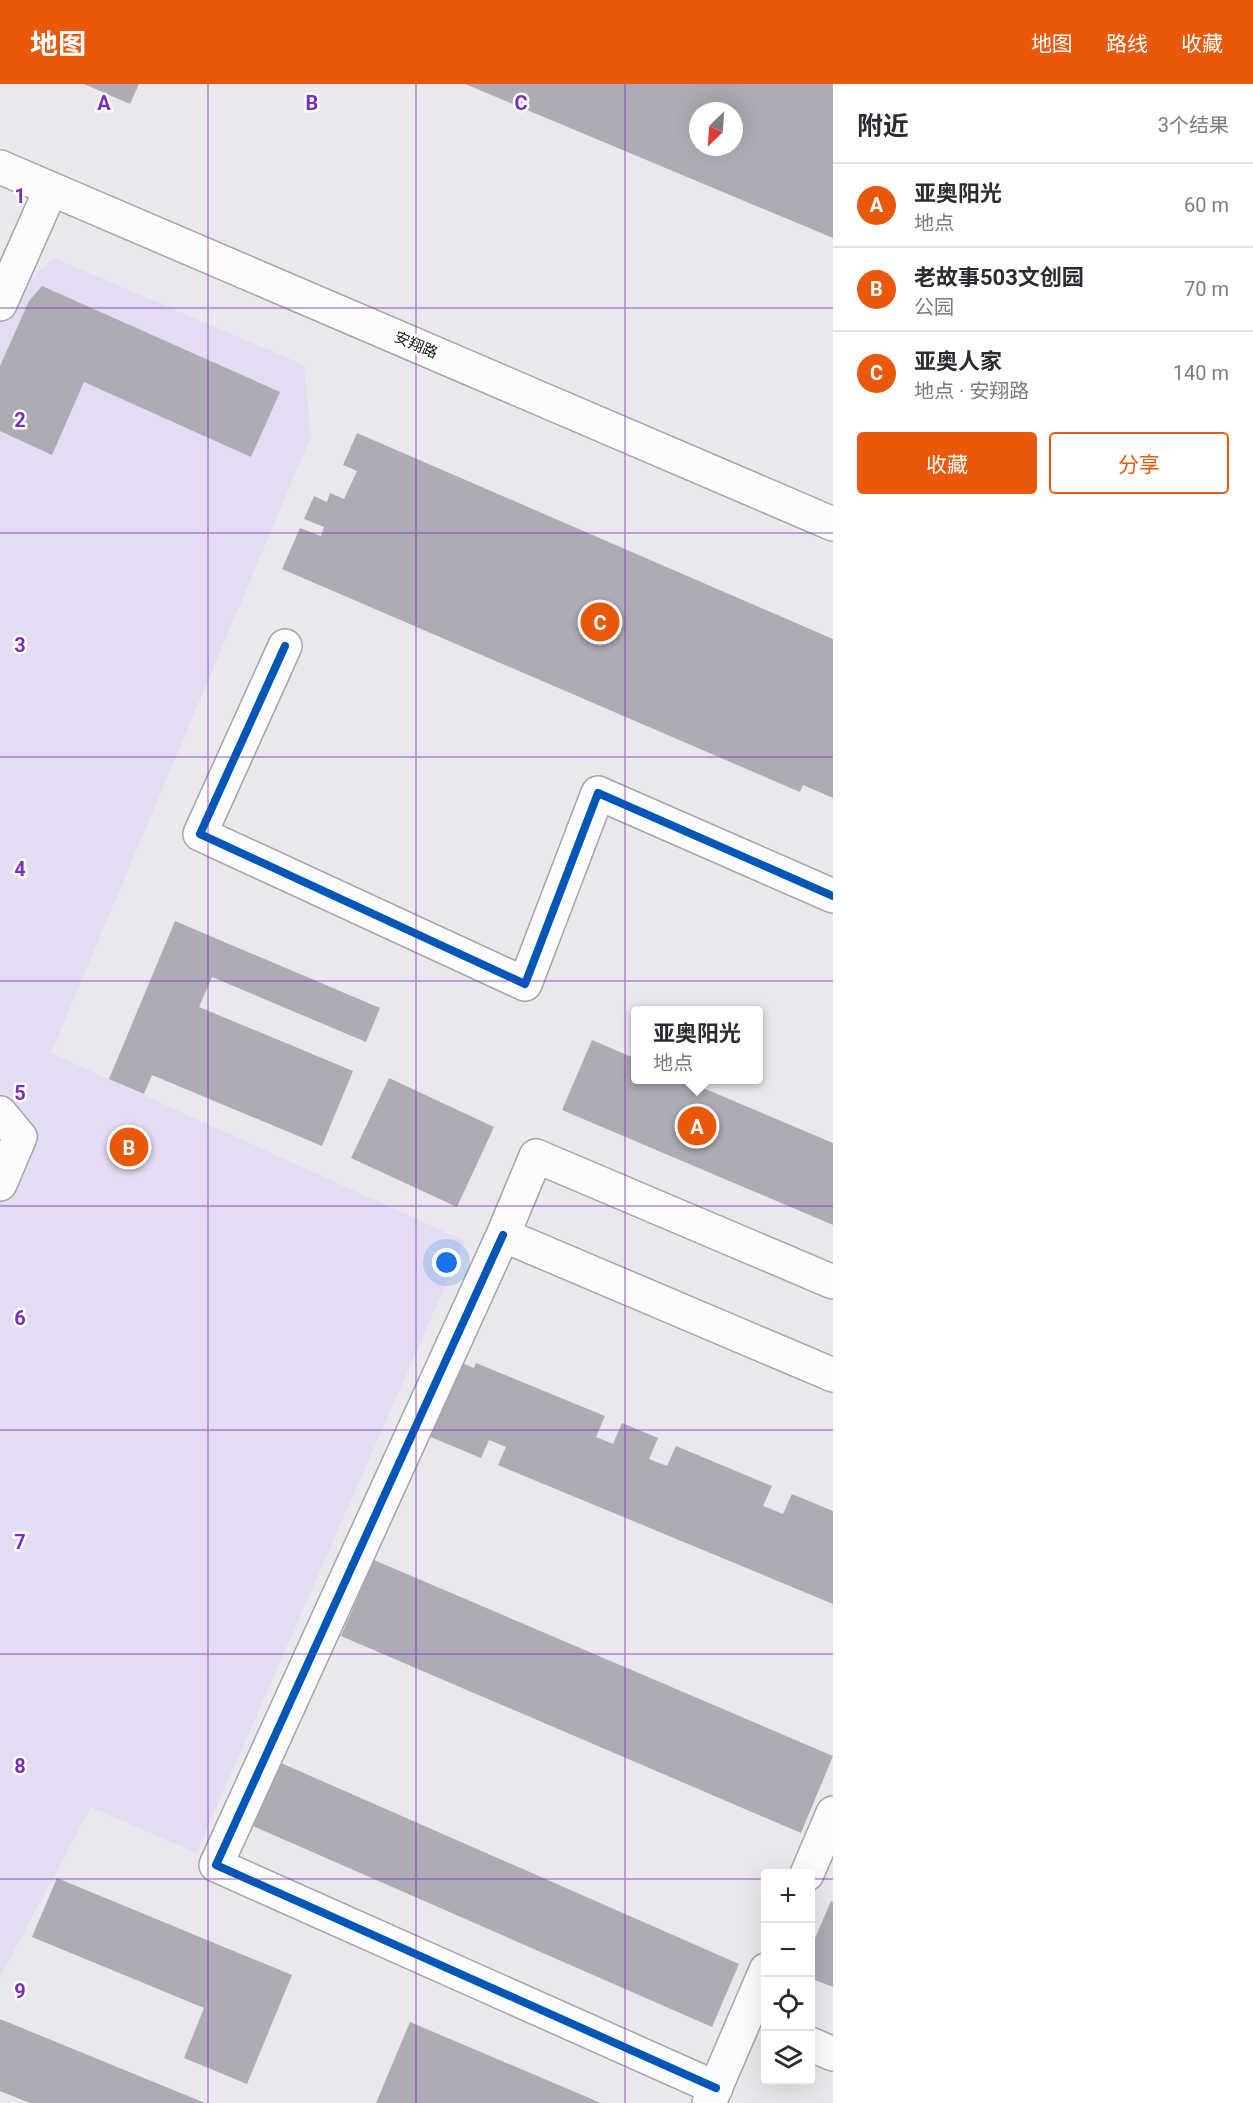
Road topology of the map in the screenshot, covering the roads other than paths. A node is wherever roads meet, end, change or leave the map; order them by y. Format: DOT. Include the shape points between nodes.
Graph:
graph roads {
  1 [pos="0,166"];
  2 [pos="51,189"];
  3 [pos="0,304"];
  4 [pos="833,524"];
  5 [pos="285,646"];
  6 [pos="833,896"];
  7 [pos="0,1113"];
  8 [pos="0,1184"];
  9 [pos="503,1235"];
  10 [pos="833,1282"];
  11 [pos="833,1375"];
  12 [pos="833,1814"];
  13 [pos="809,1869"];
  14 [pos="764,1977"];
  15 [pos="756,2021"];
  16 [pos="815,2046"];
  17 [pos="833,2054"];
  18 [pos="713,2096"];
  1 -- 2 [label="street, 安翔路"];
  2 -- 3 [label="street"];
  2 -- 4 [label="street, 安翔路"];
  5 -- 6 [label="street" via="200,834 525,984 598,793"];
  7 -- 8 [label="street" via="20,1137"];
  9 -- 10 [label="street" via="536,1156"];
  9 -- 11 [label="street"];
  9 -- 18 [label="street" via="216,1865"];
  12 -- 13 [label="street"];
  14 -- 15 [label="street"];
  15 -- 18 [label="street"];
  16 -- 17 [label="street"];
}
